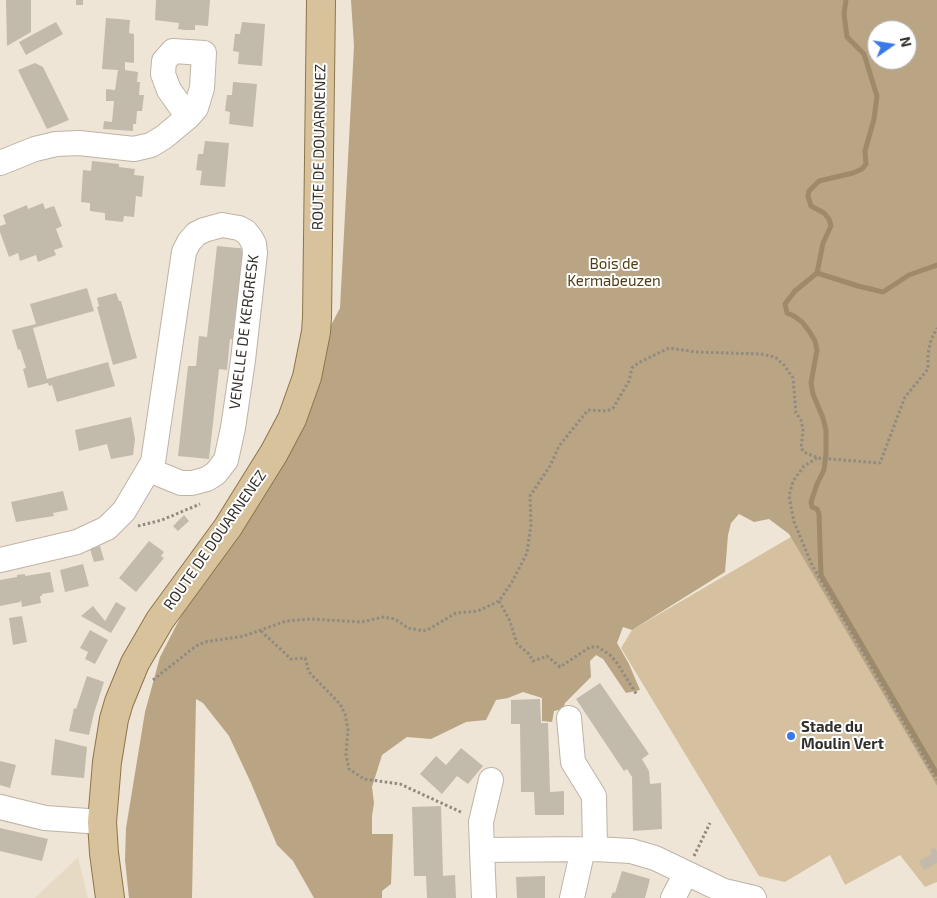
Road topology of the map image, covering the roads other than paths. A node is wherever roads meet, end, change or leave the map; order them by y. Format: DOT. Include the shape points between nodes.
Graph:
graph roads {
  1 [pos="321,0"];
  2 [pos="188,117"];
  3 [pos="0,163"];
  4 [pos="149,470"];
  5 [pos="0,560"];
  6 [pos="569,718"];
  7 [pos="491,780"];
  8 [pos="0,807"];
  9 [pos="102,822"];
  10 [pos="589,849"];
  11 [pos="482,850"];
  12 [pos="686,873"];
  13 [pos="110,898"];
  14 [pos="484,898"];
  15 [pos="572,898"];
  16 [pos="673,898"];
  17 [pos="754,898"];
  1 -- 9 [label="main road, ROUTE DE DOUARNENEZ" via="317,318 304,390 274,453 228,527 160,620 135,663 114,719"];
  2 -- 3 [label="street" via="164,138 144,148 68,143 45,146"];
  4 -- 4 [label="street, VENELLE DE KERGRESK" via="157,446 184,252 196,234 204,230 222,225 239,228 250,237 255,253 243,360 226,460 216,473 192,483 181,483"];
  4 -- 5 [label="street, VENELLE DE KERGRESK" via="124,511 97,534 77,542"];
  6 -- 10 [label="street" via="573,762 594,796"];
  7 -- 11 [label="street" via="481,822"];
  8 -- 9 [label="street" via="45,818"];
  9 -- 13 [label="main road, ROUTE DE DOUARNENEZ"];
  10 -- 11 [label="street"];
  10 -- 12 [label="street" via="641,853"];
  10 -- 15 [label="street"];
  11 -- 14 [label="street"];
  12 -- 16 [label="street"];
  12 -- 17 [label="street" via="724,891"];
}
